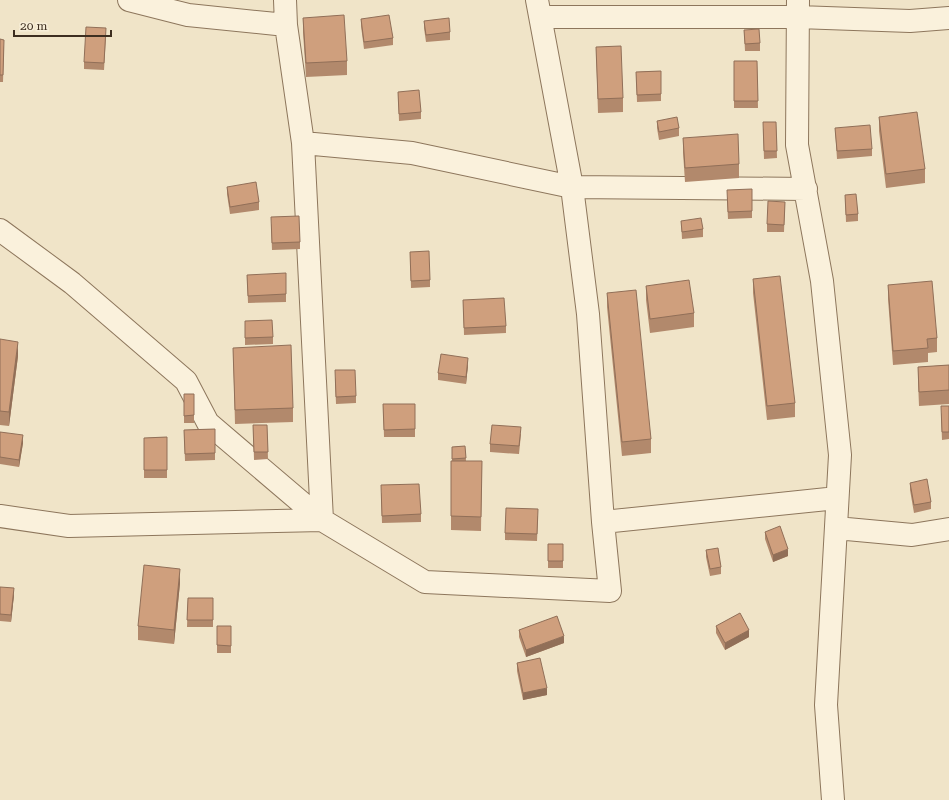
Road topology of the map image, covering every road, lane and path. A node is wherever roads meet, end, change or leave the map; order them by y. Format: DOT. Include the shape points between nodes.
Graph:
graph roads {
  1 [pos="130,0"];
  2 [pos="285,0"];
  3 [pos="798,8"];
  4 [pos="540,9"];
  5 [pos="949,18"];
  6 [pos="286,25"];
  7 [pos="303,143"];
  8 [pos="572,187"];
  9 [pos="806,189"];
  10 [pos="0,230"];
  11 [pos="837,498"];
  12 [pos="0,516"];
  13 [pos="322,520"];
  14 [pos="603,522"];
  15 [pos="836,528"];
  16 [pos="949,530"];
  17 [pos="833,800"];
  1 -- 6 [label="street" via="188,14"];
  2 -- 6 [label="street"];
  3 -- 4 [label="street"];
  3 -- 5 [label="street" via="910,21"];
  3 -- 9 [label="street" via="797,145"];
  4 -- 8 [label="street"];
  6 -- 7 [label="street"];
  7 -- 8 [label="street" via="412,153"];
  7 -- 13 [label="street"];
  8 -- 9 [label="street"];
  8 -- 14 [label="street" via="588,314"];
  9 -- 11 [label="street" via="822,281 840,455"];
  10 -- 13 [label="street" via="72,283 186,381 208,423"];
  11 -- 14 [label="street"];
  11 -- 15 [label="street"];
  12 -- 13 [label="street" via="69,526"];
  13 -- 14 [label="street" via="425,582 610,591"];
  15 -- 16 [label="street" via="912,535"];
  15 -- 17 [label="street" via="826,705"];
}
